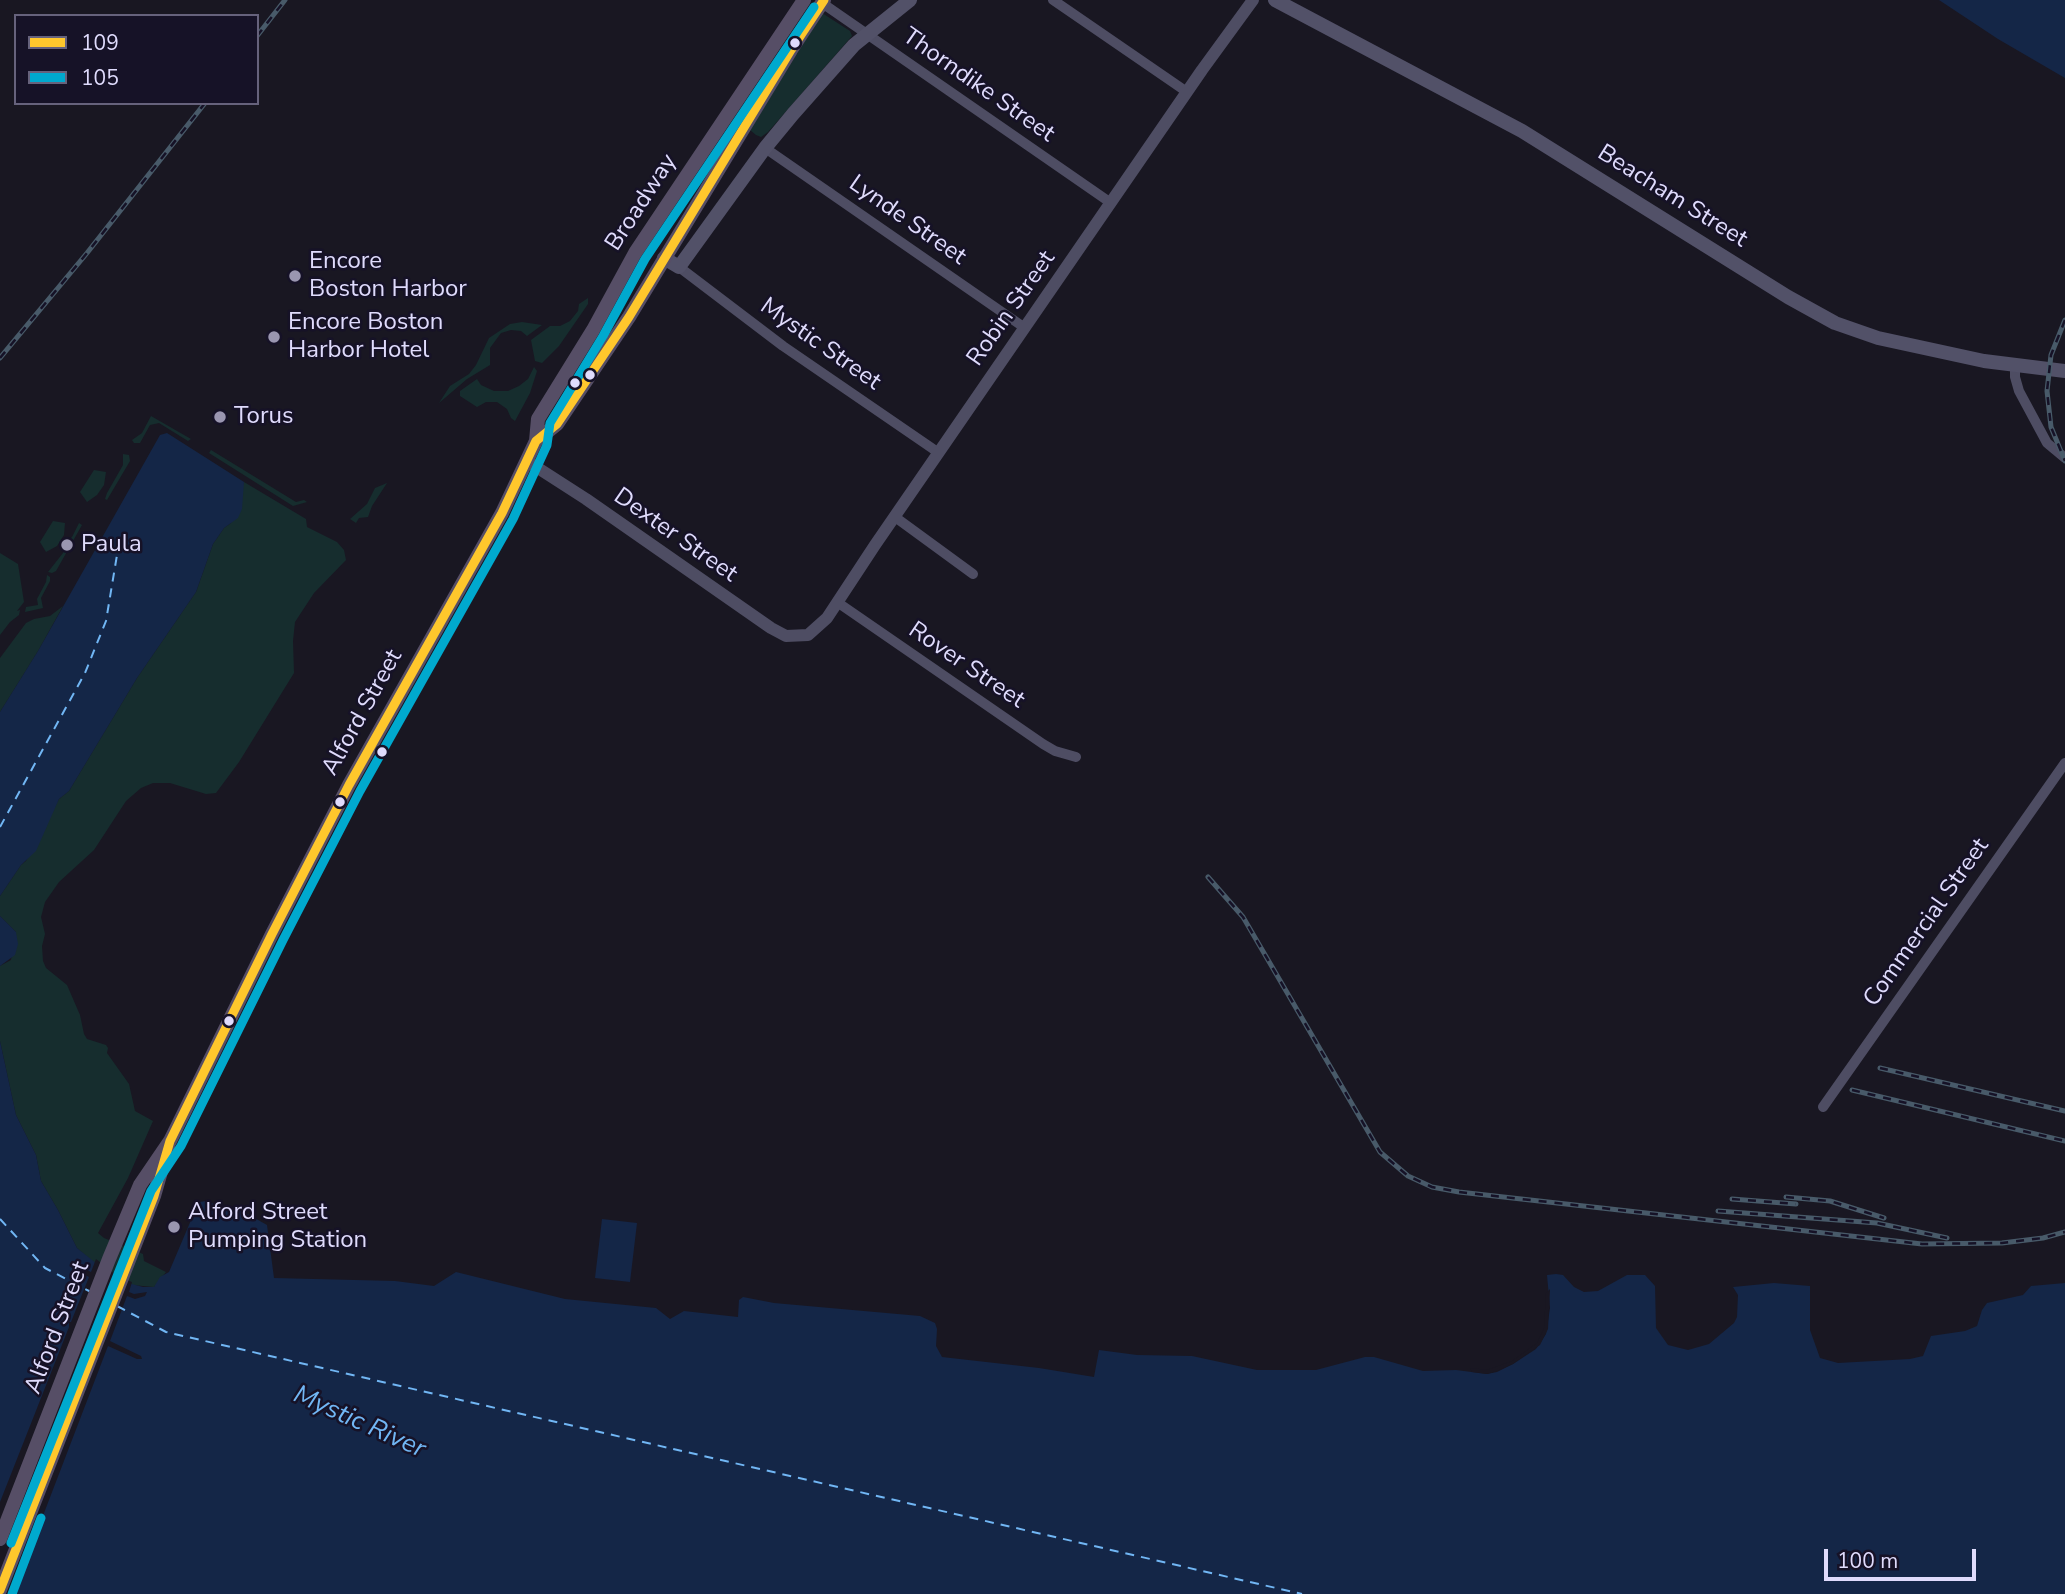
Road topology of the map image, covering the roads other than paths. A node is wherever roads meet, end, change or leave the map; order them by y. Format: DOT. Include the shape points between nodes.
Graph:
graph roads {
  1 [pos="804,0"];
  2 [pos="910,0"];
  3 [pos="1053,0"];
  4 [pos="1253,0"];
  5 [pos="1275,0"];
  6 [pos="823,2"];
  7 [pos="867,34"];
  8 [pos="1187,92"];
  9 [pos="765,148"];
  10 [pos="1111,203"];
  11 [pos="664,258"];
  12 [pos="679,267"];
  13 [pos="1025,328"];
  14 [pos="2015,366"];
  15 [pos="2065,371"];
  16 [pos="536,441"];
  17 [pos="939,453"];
  18 [pos="2065,458"];
  19 [pos="527,461"];
  20 [pos="895,517"];
  21 [pos="972,573"];
  22 [pos="836,602"];
  23 [pos="802,636"];
  24 [pos="1076,757"];
  25 [pos="2065,764"];
  26 [pos="1823,1107"];
  27 [pos="170,1141"];
  28 [pos="0,1539"];
  29 [pos="0,1590"];
  1 -- 16 [label="main road, Broadway" via="635,253 538,419"];
  2 -- 7 [label="main road"];
  3 -- 8 [label="street"];
  4 -- 8 [label="street, Robin Street"];
  5 -- 14 [label="main road, Beacham Street" via="1522,131 1827,319 1878,338"];
  6 -- 7 [label="street, Thorndike Street"];
  6 -- 11 [label="main road, Broadway"];
  7 -- 9 [label="main road"];
  7 -- 10 [label="street, Thorndike Street"];
  8 -- 10 [label="street, Robin Street"];
  9 -- 12 [label="main road"];
  9 -- 13 [label="street, Lynde Street"];
  10 -- 13 [label="street, Robin Street"];
  11 -- 12 [label="main road"];
  11 -- 16 [label="main road, Broadway" via="557,424"];
  12 -- 17 [label="street, Mystic Street" via="783,346"];
  13 -- 17 [label="street, Robin Street"];
  14 -- 15 [label="main road, Beacham Street"];
  14 -- 18 [label="street" via="2019,391 2047,443"];
  16 -- 19 [label="main road, Broadway"];
  17 -- 20 [label="street, Robin Street"];
  19 -- 23 [label="street, Dexter Street" via="771,628 786,636"];
  19 -- 27 [label="main road, Alford Street" via="349,785"];
  20 -- 21 [label="street"];
  20 -- 22 [label="street, Robin Street"];
  22 -- 23 [label="street, Robin Street" via="814,631"];
  22 -- 24 [label="street, Rover Street" via="1043,744"];
  25 -- 26 [label="street, Commercial Street"];
  27 -- 28 [label="main road, Alford Street" via="148,1170 130,1207"];
  27 -- 29 [label="main road, Alford Street" via="154,1196"];
}
